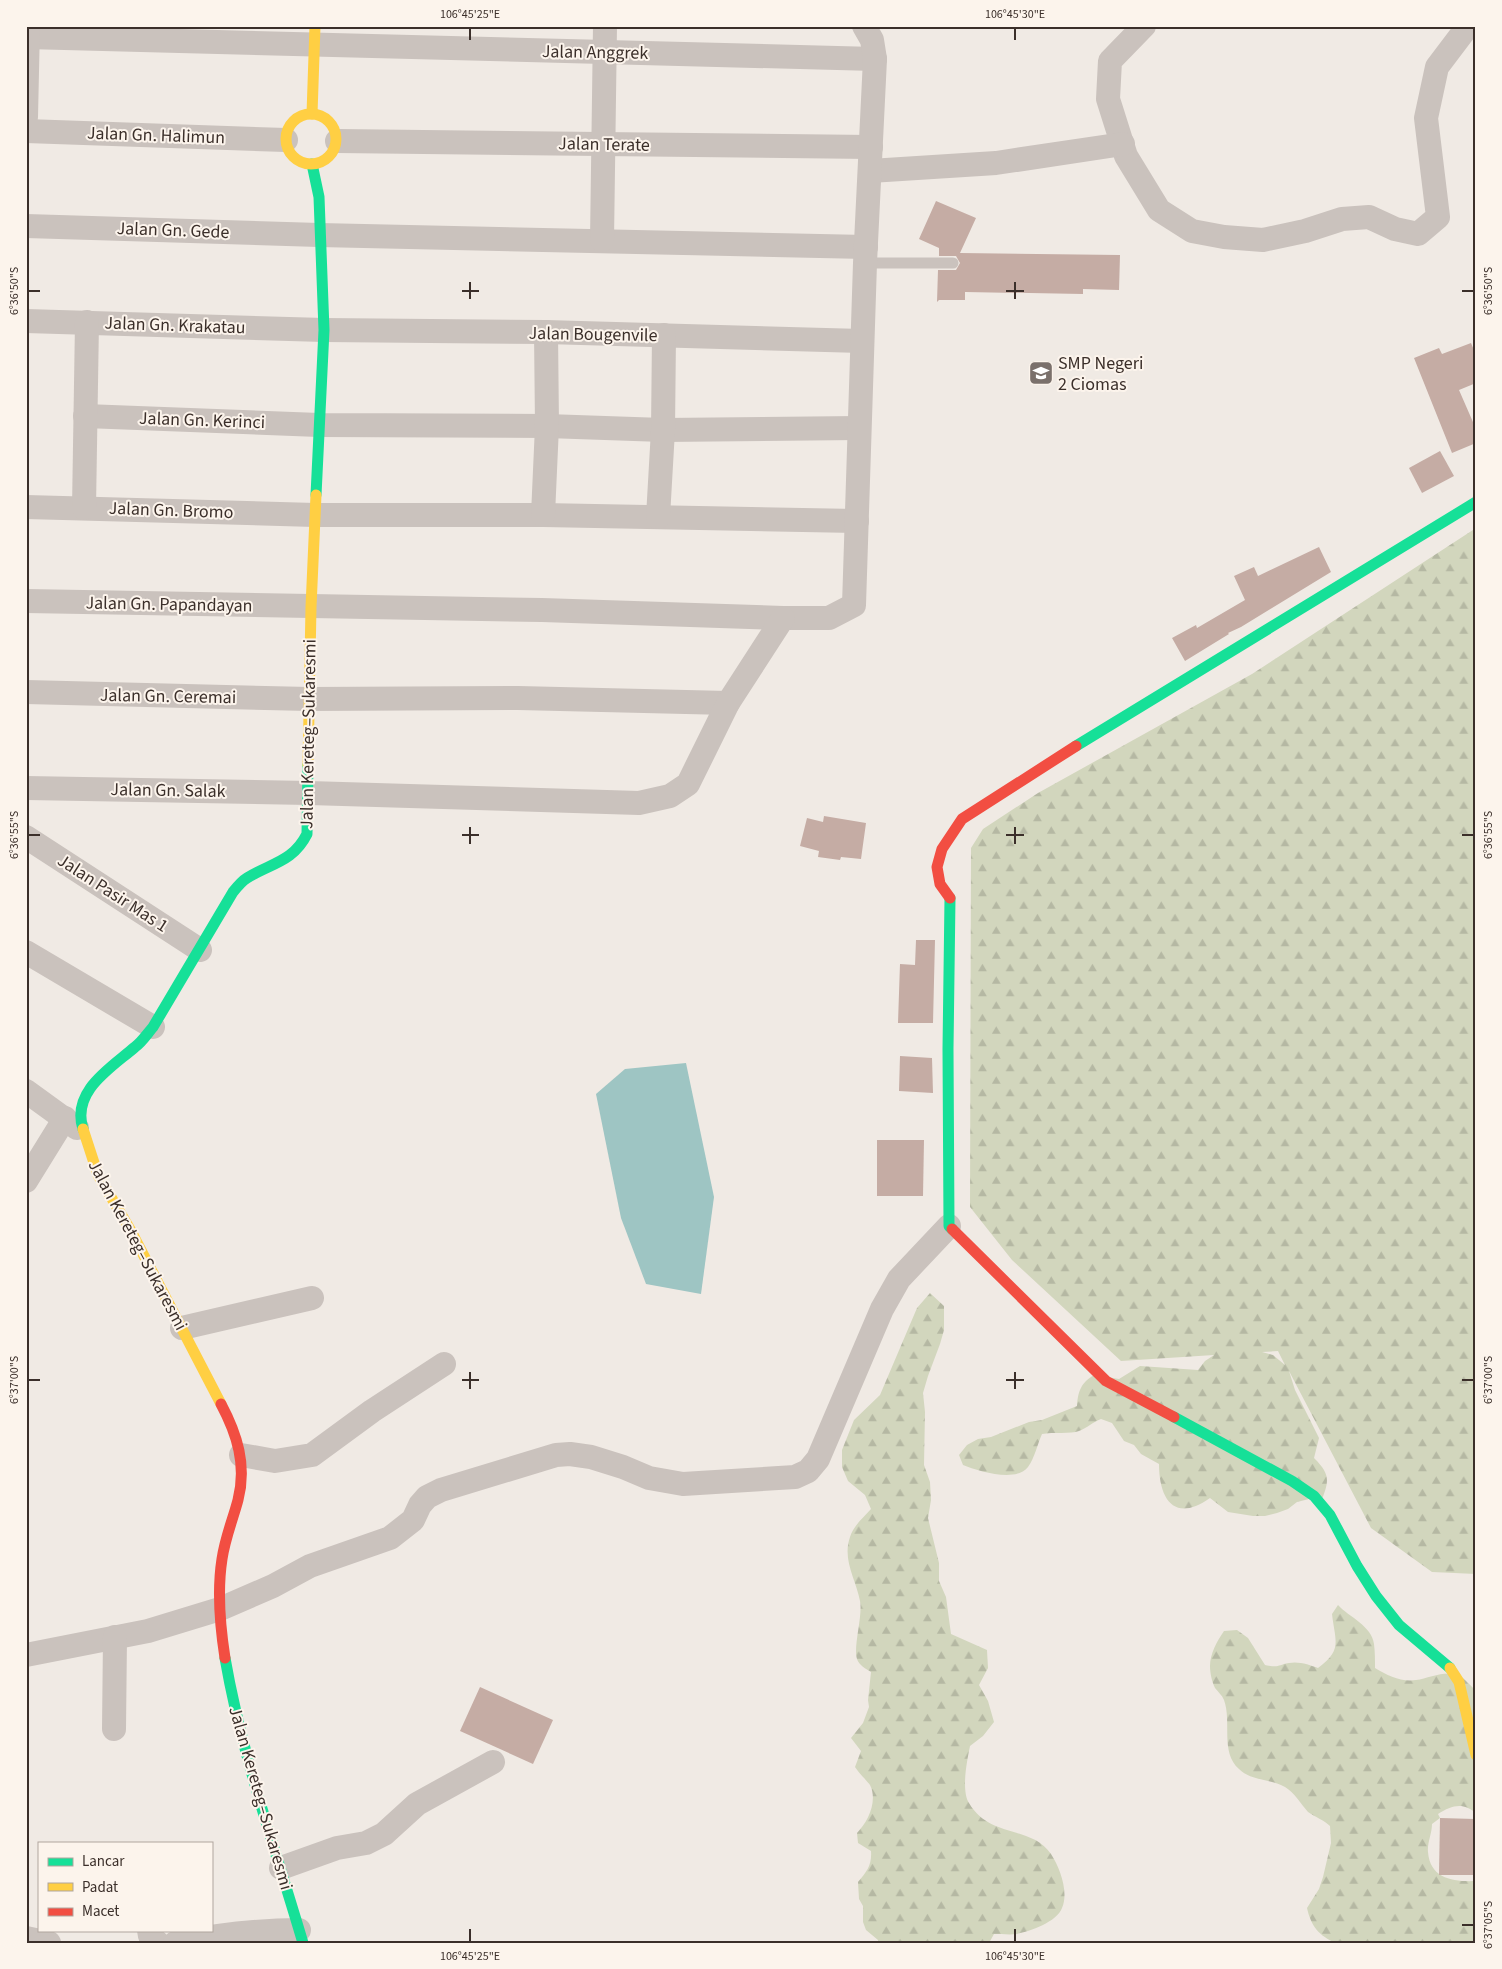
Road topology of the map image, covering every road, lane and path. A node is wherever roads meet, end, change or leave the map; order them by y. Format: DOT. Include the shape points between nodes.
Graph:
graph roads {
  1 [pos="606,26"];
  2 [pos="864,26"];
  3 [pos="1144,26"];
  4 [pos="1468,26"];
  5 [pos="27,34"];
  6 [pos="315,36"];
  7 [pos="605,52"];
  8 [pos="875,59"];
  9 [pos="312,114"];
  10 [pos="26,117"];
  11 [pos="26,130"];
  12 [pos="286,140"];
  13 [pos="337,141"];
  14 [pos="604,144"];
  15 [pos="1122,144"];
  16 [pos="872,147"];
  17 [pos="312,164"];
  18 [pos="870,171"];
  19 [pos="26,226"];
  20 [pos="319,235"];
  21 [pos="602,240"];
  22 [pos="865,255"];
  23 [pos="953,263"];
  24 [pos="26,321"];
  25 [pos="87,322"];
  26 [pos="324,330"];
  27 [pos="546,332"];
  28 [pos="664,335"];
  29 [pos="862,341"];
  30 [pos="85,416"];
  31 [pos="319,425"];
  32 [pos="547,426"];
  33 [pos="859,428"];
  34 [pos="663,430"];
  35 [pos="1476,502"];
  36 [pos="26,507"];
  37 [pos="84,508"];
  38 [pos="315,515"];
  39 [pos="544,515"];
  40 [pos="658,517"];
  41 [pos="856,521"];
  42 [pos="26,601"];
  43 [pos="311,607"];
  44 [pos="783,618"];
  45 [pos="26,692"];
  46 [pos="309,699"];
  47 [pos="728,702"];
  48 [pos="26,788"];
  49 [pos="309,793"];
  50 [pos="26,837"];
  51 [pos="200,950"];
  52 [pos="26,952"];
  53 [pos="153,1027"];
  54 [pos="26,1091"];
  55 [pos="65,1118"];
  56 [pos="84,1134"];
  57 [pos="26,1182"];
  58 [pos="949,1226"];
  59 [pos="312,1298"];
  60 [pos="182,1328"];
  61 [pos="444,1364"];
  62 [pos="241,1456"];
  63 [pos="220,1608"];
  64 [pos="115,1637"];
  65 [pos="26,1655"];
  66 [pos="114,1729"];
  67 [pos="1476,1755"];
  68 [pos="493,1762"];
  69 [pos="281,1868"];
  70 [pos="149,1932"];
  71 [pos="301,1936"];
  72 [pos="26,1938"];
  73 [pos="49,1943"];
  74 [pos="158,1943"];
  75 [pos="175,1943"];
  1 -- 7 [label="street"];
  2 -- 8 [label="street" via="872,40"];
  3 -- 15 [label="street" via="1110,61 1108,99"];
  4 -- 15 [label="street" via="1437,67 1426,118 1438,217 1418,234 1395,229 1368,217 1342,219 1263,240 1192,231 1159,210"];
  5 -- 6 [label="street, Jalan Anggrek"];
  5 -- 10 [label="street"];
  6 -- 7 [label="street, Jalan Anggrek"];
  6 -- 9 [label="street"];
  7 -- 8 [label="street, Jalan Anggrek"];
  7 -- 14 [label="street"];
  8 -- 16 [label="street"];
  9 -- 12 [label="street" via="294,122"];
  9 -- 13 [label="street" via="330,122"];
  11 -- 12 [label="street, Jalan Gn. Halimun"];
  12 -- 17 [label="street" via="291,154 304,164"];
  13 -- 14 [label="street, Jalan Terate"];
  13 -- 17 [label="street" via="329,157"];
  14 -- 16 [label="street, Jalan Terate"];
  14 -- 21 [label="street"];
  15 -- 18 [label="street" via="996,163"];
  16 -- 18 [label="street"];
  17 -- 20 [label="street, Jalan Kereteg–Sukaresmi" via="319,197"];
  18 -- 22 [label="street"];
  19 -- 20 [label="street, Jalan Gn. Gede"];
  20 -- 21 [label="street, Jalan Gn. Gede"];
  20 -- 26 [label="street, Jalan Kereteg–Sukaresmi"];
  21 -- 22 [label="street, Jalan Gn. Gede"];
  22 -- 23 [label="lane"];
  22 -- 29 [label="street"];
  24 -- 25 [label="street, Jalan Gn. Krakatau"];
  25 -- 26 [label="street, Jalan Gn. Krakatau"];
  25 -- 30 [label="street"];
  26 -- 27 [label="street, Jalan Bougenvile"];
  26 -- 31 [label="street, Jalan Kereteg–Sukaresmi"];
  27 -- 28 [label="street, Jalan Bougenvile"];
  27 -- 32 [label="street"];
  28 -- 29 [label="street, Jalan Bougenvile"];
  28 -- 34 [label="street"];
  29 -- 33 [label="street"];
  30 -- 31 [label="street, Jalan Gn. Kerinci"];
  30 -- 37 [label="street"];
  31 -- 32 [label="street, Jalan Gn. Kerinci"];
  31 -- 38 [label="street, Jalan Kereteg–Sukaresmi"];
  32 -- 34 [label="street, Jalan Gn. Kerinci"];
  32 -- 39 [label="street"];
  33 -- 34 [label="street, Jalan Gn. Kerinci"];
  33 -- 41 [label="street"];
  34 -- 40 [label="street"];
  35 -- 58 [label="street" via="1079,744 962,819 950,834 936,874 951,900"];
  36 -- 37 [label="street, Jalan Gn. Bromo"];
  37 -- 38 [label="street, Jalan Gn. Bromo"];
  38 -- 39 [label="street, Jalan Gn. Bromo"];
  38 -- 43 [label="street, Jalan Kereteg–Sukaresmi"];
  39 -- 40 [label="street, Jalan Gn. Bromo"];
  40 -- 41 [label="street, Jalan Gn. Bromo"];
  41 -- 44 [label="street, Jalan Gn. Papandayan" via="854,605 829,618"];
  42 -- 43 [label="street, Jalan Gn. Papandayan"];
  43 -- 44 [label="street, Jalan Gn. Papandayan"];
  43 -- 46 [label="street, Jalan Kereteg–Sukaresmi"];
  44 -- 47 [label="street, Jalan Gn. Salak"];
  45 -- 46 [label="street, Jalan Gn. Ceremai"];
  46 -- 47 [label="street, Jalan Gn. Ceremai"];
  46 -- 49 [label="street, Jalan Kereteg–Sukaresmi"];
  47 -- 49 [label="street, Jalan Gn. Salak" via="688,784 670,796 639,803"];
  48 -- 49 [label="street, Jalan Gn. Salak"];
  49 -- 51 [label="street, Jalan Kereteg–Sukaresmi" via="307,834 303,845 289,857 245,879 233,892"];
  50 -- 51 [label="street, Jalan Pasir Mas 1"];
  51 -- 53 [label="street, Jalan Kereteg–Sukaresmi"];
  52 -- 53 [label="street"];
  53 -- 56 [label="street, Jalan Kereteg–Sukaresmi" via="137,1046 100,1075 82,1103 80,1113"];
  54 -- 55 [label="street"];
  55 -- 56 [label="street"];
  55 -- 57 [label="street"];
  56 -- 60 [label="street, Jalan Kereteg–Sukaresmi" via="98,1174"];
  58 -- 63 [label="street" via="899,1279 882,1309 818,1459 808,1471 795,1478 683,1484 649,1478 591,1457 556,1455 441,1490 427,1498 413,1520 390,1538 310,1566"];
  58 -- 67 [label="street" via="1106,1381 1314,1496 1330,1515 1376,1596 1399,1625 1448,1665 1459,1682"];
  59 -- 60 [label="street"];
  60 -- 62 [label="street, Jalan Kereteg–Sukaresmi" via="234,1429"];
  61 -- 62 [label="street" via="312,1455 276,1461"];
  62 -- 63 [label="street, Jalan Kereteg–Sukaresmi" via="239,1498 222,1558"];
  63 -- 64 [label="street" via="148,1631"];
  63 -- 69 [label="street, Jalan Kereteg–Sukaresmi" via="231,1696 241,1742"];
  64 -- 65 [label="street"];
  64 -- 66 [label="street"];
  68 -- 69 [label="street" via="417,1804 384,1834 366,1843 337,1848"];
  69 -- 71 [label="street, Jalan Kereteg–Sukaresmi"];
  70 -- 74 [label="street"];
  71 -- 75 [label="street" via="260,1930"];
  72 -- 73 [label="street"];
}
